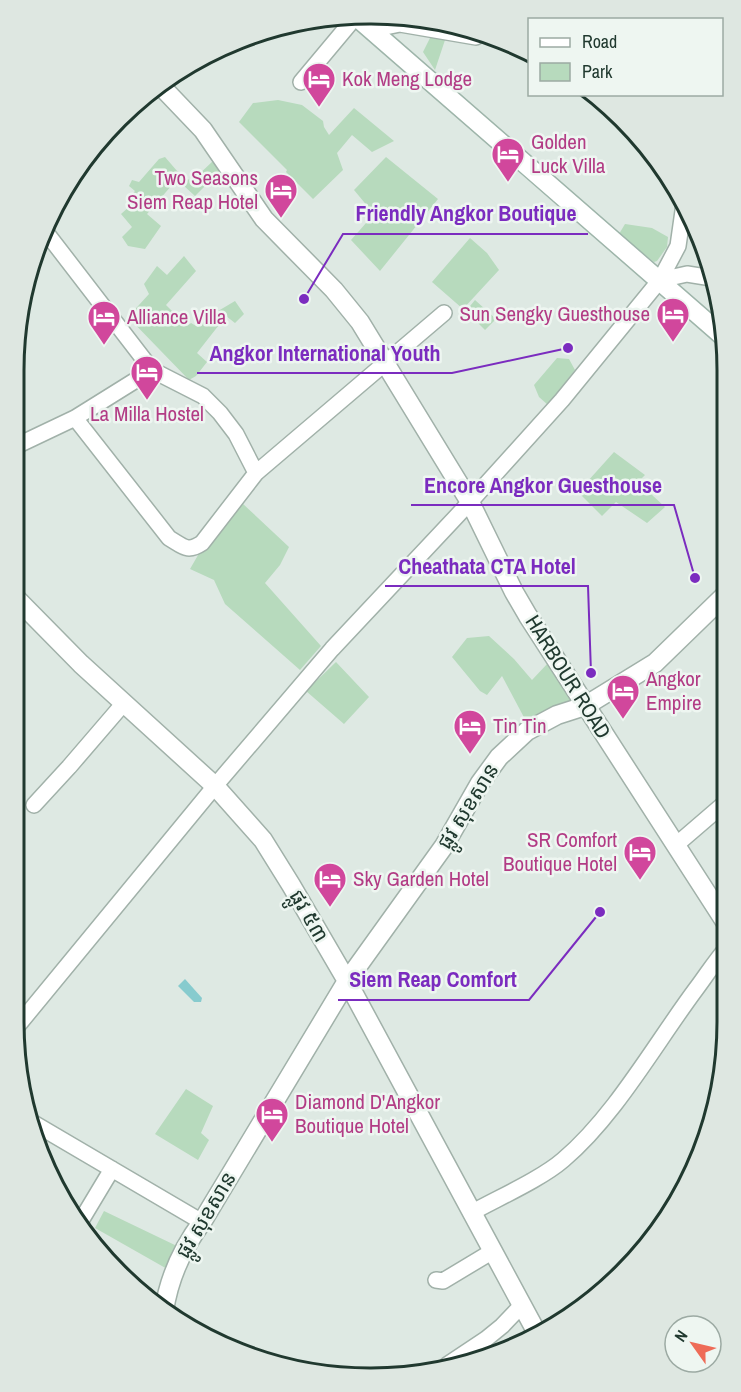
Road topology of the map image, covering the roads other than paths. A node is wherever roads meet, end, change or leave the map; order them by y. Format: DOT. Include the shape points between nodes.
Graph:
graph roads {
  1 [pos="371,24"];
  2 [pos="349,25"];
  3 [pos="301,82"];
  4 [pos="166,91"];
  5 [pos="682,219"];
  6 [pos="50,238"];
  7 [pos="704,277"];
  8 [pos="660,280"];
  9 [pos="444,313"];
  10 [pos="714,329"];
  11 [pos="386,364"];
  12 [pos="152,370"];
  13 [pos="75,418"];
  14 [pos="24,442"];
  15 [pos="256,473"];
  16 [pos="470,502"];
  17 [pos="717,603"];
  18 [pos="24,606"];
  19 [pos="124,703"];
  20 [pos="585,706"];
  21 [pos="215,786"];
  22 [pos="34,805"];
  23 [pos="717,810"];
  24 [pos="676,845"];
  25 [pos="717,909"];
  26 [pos="717,961"];
  27 [pos="347,981"];
  28 [pos="24,1018"];
  29 [pos="40,1127"];
  30 [pos="112,1169"];
  31 [pos="471,1213"];
  32 [pos="84,1216"];
  33 [pos="202,1222"];
  34 [pos="492,1251"];
  35 [pos="436,1280"];
  36 [pos="166,1301"];
  37 [pos="522,1305"];
  38 [pos="534,1327"];
  39 [pos="460,1356"];
  1 -- 8 [label="street"];
  2 -- 3 [label="street"];
  4 -- 11 [label="street, HARBOUR ROAD" via="203,130 264,219 349,307"];
  5 -- 8 [label="street" via="678,246"];
  6 -- 12 [label="street"];
  7 -- 8 [label="street" via="687,274"];
  8 -- 10 [label="street"];
  8 -- 16 [label="street" via="562,400"];
  9 -- 11 [label="street"];
  11 -- 15 [label="street"];
  11 -- 16 [label="street, HARBOUR ROAD"];
  12 -- 13 [label="street"];
  12 -- 15 [label="street" via="203,396 236,434"];
  13 -- 14 [label="street"];
  13 -- 15 [label="street" via="169,538 188,549 202,543"];
  16 -- 20 [label="street, HARBOUR ROAD" via="514,592"];
  16 -- 21 [label="street" via="332,649"];
  17 -- 20 [label="street, ផ្លូវ សុខសាន" via="655,663"];
  18 -- 19 [label="street, ផ្លូវ ៥៣"];
  19 -- 21 [label="street, ផ្លូវ ៥៣"];
  19 -- 22 [label="street"];
  20 -- 24 [label="street, HARBOUR ROAD"];
  20 -- 27 [label="street, ផ្លូវ សុខសាន" via="527,731 499,757 444,846"];
  21 -- 27 [label="street, ផ្លូវ ៥៣" via="263,840"];
  21 -- 28 [label="street"];
  23 -- 24 [label="street"];
  24 -- 25 [label="street, HARBOUR ROAD"];
  26 -- 31 [label="street" via="624,1090 574,1150 552,1168"];
  27 -- 31 [label="street, ផ្លូវ ៥៣"];
  27 -- 33 [label="street, ផ្លូវ សុខសាន"];
  29 -- 30 [label="street"];
  30 -- 32 [label="street"];
  30 -- 33 [label="street"];
  31 -- 34 [label="street, ផ្លូវ ៥៣"];
  33 -- 36 [label="street, ផ្លូវ សុខសាន" via="175,1266"];
  34 -- 35 [label="street" via="442,1281"];
  34 -- 37 [label="street, ផ្លូវ ៥៣"];
  37 -- 38 [label="street, ផ្លូវ ៥៣"];
  37 -- 39 [label="street" via="494,1332"];
}
